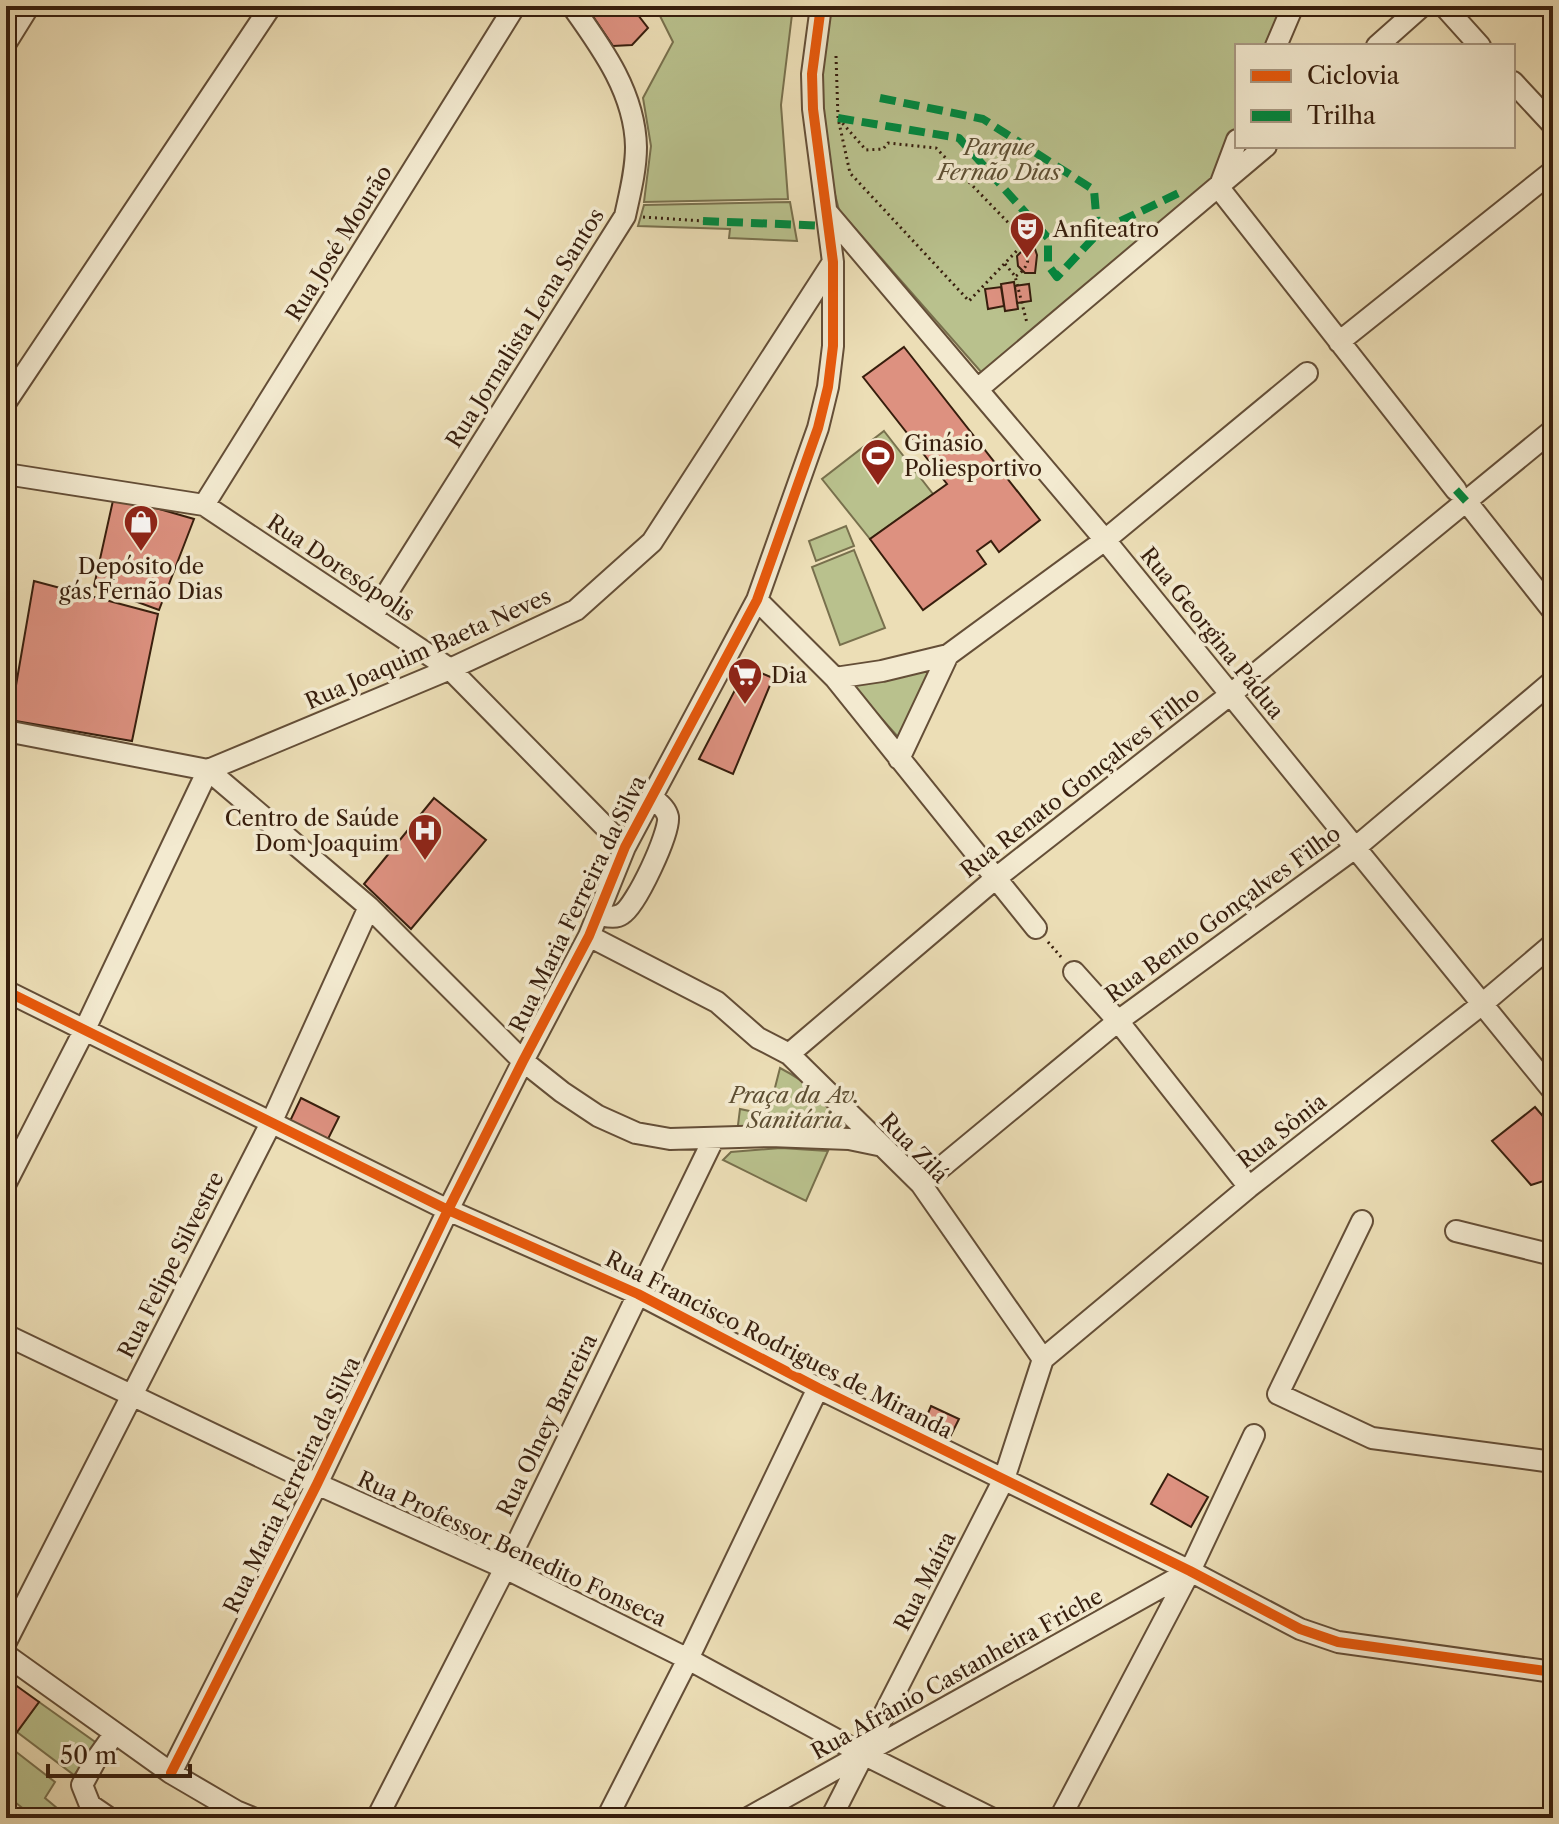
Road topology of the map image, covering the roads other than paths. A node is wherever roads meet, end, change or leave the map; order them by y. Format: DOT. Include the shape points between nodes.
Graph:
graph roads {
  1 [pos="29,6"];
  2 [pos="271,6"];
  3 [pos="515,6"];
  4 [pos="572,6"];
  5 [pos="821,6"];
  6 [pos="1293,6"];
  7 [pos="1422,6"];
  8 [pos="1444,6"];
  9 [pos="6,43"];
  10 [pos="1277,44"];
  11 [pos="1379,44"];
  12 [pos="1478,44"];
  13 [pos="1515,84"];
  14 [pos="1553,125"];
  15 [pos="1235,145"];
  16 [pos="1264,148"];
  17 [pos="1553,171"];
  18 [pos="1219,188"];
  19 [pos="827,212"];
  20 [pos="833,262"];
  21 [pos="1339,342"];
  22 [pos="1307,373"];
  23 [pos="979,388"];
  24 [pos="6,402"];
  25 [pos="1553,430"];
  26 [pos="6,474"];
  27 [pos="1461,496"];
  28 [pos="204,505"];
  29 [pos="1105,540"];
  30 [pos="757,600"];
  31 [pos="1553,611"];
  32 [pos="372,617"];
  33 [pos="948,655"];
  34 [pos="450,669"];
  35 [pos="835,678"];
  36 [pos="1553,681"];
  37 [pos="1231,694"];
  38 [pos="6,731"];
  39 [pos="899,759"];
  40 [pos="208,770"];
  41 [pos="652,797"];
  42 [pos="625,847"];
  43 [pos="1355,848"];
  44 [pos="996,878"];
  45 [pos="369,907"];
  46 [pos="598,915"];
  47 [pos="1036,928"];
  48 [pos="589,936"];
  49 [pos="1553,944"];
  50 [pos="1074,972"];
  51 [pos="6,991"];
  52 [pos="1481,1005"];
  53 [pos="1118,1021"];
  54 [pos="85,1029"];
  55 [pos="789,1054"];
  56 [pos="523,1061"];
  57 [pos="1553,1091"];
  58 [pos="271,1123"];
  59 [pos="714,1138"];
  60 [pos="878,1145"];
  61 [pos="6,1183"];
  62 [pos="921,1184"];
  63 [pos="1249,1187"];
  64 [pos="448,1210"];
  65 [pos="1362,1221"];
  66 [pos="1456,1231"];
  67 [pos="1553,1255"];
  68 [pos="638,1294"];
  69 [pos="6,1335"];
  70 [pos="1043,1359"];
  71 [pos="818,1388"];
  72 [pos="131,1394"];
  73 [pos="1254,1435"];
  74 [pos="1553,1462"];
  75 [pos="1004,1479"];
  76 [pos="317,1484"];
  77 [pos="505,1568"];
  78 [pos="1190,1571"];
  79 [pos="6,1642"];
  80 [pos="6,1655"];
  81 [pos="688,1659"];
  82 [pos="1553,1672"];
  83 [pos="115,1733"];
  84 [pos="863,1754"];
  85 [pos="171,1773"];
  86 [pos="109,1818"];
  87 [pos="253,1818"];
  88 [pos="377,1818"];
  89 [pos="607,1818"];
  90 [pos="748,1818"];
  91 [pos="831,1818"];
  92 [pos="991,1818"];
  93 [pos="1060,1818"];
  1 -- 9 [label="street"];
  2 -- 24 [label="street"];
  3 -- 28 [label="street, Rua José Mourão"];
  4 -- 32 [label="street, Rua Jornalista Lena Santos" via="609,58 628,102 636,146 625,216"];
  5 -- 19 [label="street, Rua Maria Ferreira da Silva" via="813,109"];
  6 -- 10 [label="street"];
  7 -- 11 [label="street"];
  8 -- 12 [label="street"];
  13 -- 14 [label="street"];
  15 -- 18 [label="street"];
  16 -- 18 [label="street"];
  17 -- 21 [label="street"];
  18 -- 21 [label="street"];
  18 -- 23 [label="street"];
  19 -- 20 [label="street, Rua Maria Ferreira da Silva"];
  19 -- 23 [label="street, Rua Georgina Pádua"];
  20 -- 30 [label="street, Rua Maria Ferreira da Silva" via="828,387"];
  20 -- 34 [label="street, Rua Joaquim Baeta Neves" via="652,542 576,610"];
  21 -- 27 [label="street"];
  22 -- 29 [label="street"];
  23 -- 29 [label="street, Rua Georgina Pádua"];
  25 -- 27 [label="street, Rua Renato Gonçalves Filho"];
  26 -- 28 [label="street, Rua Doresópolis"];
  27 -- 31 [label="street"];
  27 -- 37 [label="street, Rua Renato Gonçalves Filho"];
  28 -- 32 [label="street, Rua Doresópolis"];
  29 -- 33 [label="street"];
  29 -- 37 [label="street, Rua Georgina Pádua"];
  30 -- 35 [label="street"];
  30 -- 41 [label="street, Rua Maria Ferreira da Silva"];
  32 -- 34 [label="street, Rua Doresópolis"];
  33 -- 35 [label="street"];
  33 -- 39 [label="street"];
  34 -- 40 [label="street, Rua Joaquim Baeta Neves"];
  34 -- 42 [label="street, Rua Doresópolis"];
  35 -- 39 [label="street"];
  36 -- 43 [label="street, Rua Bento Gonçalves Filho"];
  37 -- 43 [label="street, Rua Georgina Pádua"];
  37 -- 44 [label="street, Rua Renato Gonçalves Filho"];
  38 -- 40 [label="street"];
  39 -- 44 [label="street"];
  40 -- 45 [label="street"];
  40 -- 54 [label="street"];
  41 -- 42 [label="street, Rua Maria Ferreira da Silva"];
  41 -- 46 [label="street" via="665,810 665,834 633,903 615,917"];
  42 -- 46 [label="street, Rua Maria Ferreira da Silva"];
  43 -- 52 [label="street, Rua Georgina Pádua"];
  43 -- 53 [label="street, Rua Bento Gonçalves Filho"];
  44 -- 47 [label="street"];
  44 -- 55 [label="street, Rua Renato Gonçalves Filho"];
  45 -- 56 [label="street"];
  45 -- 58 [label="street, Rua Felipe Silvestre"];
  46 -- 48 [label="street, Rua Maria Ferreira da Silva"];
  48 -- 55 [label="street, Rua Zilá" via="717,1002 758,1038"];
  48 -- 56 [label="street, Rua Maria Ferreira da Silva"];
  49 -- 52 [label="street, Rua Sônia"];
  50 -- 53 [label="street"];
  51 -- 54 [label="street, Rua Francisco Rodrigues de Miranda"];
  52 -- 57 [label="street, Rua Georgina Pádua"];
  52 -- 63 [label="street, Rua Sônia"];
  53 -- 62 [label="street, Rua Bento Gonçalves Filho"];
  53 -- 63 [label="street"];
  54 -- 58 [label="street, Rua Francisco Rodrigues de Miranda"];
  54 -- 61 [label="street"];
  55 -- 60 [label="street, Rua Zilá"];
  56 -- 59 [label="street" via="582,1106 636,1133"];
  56 -- 64 [label="street, Rua Maria Ferreira da Silva"];
  58 -- 64 [label="street, Rua Francisco Rodrigues de Miranda"];
  58 -- 72 [label="street, Rua Felipe Silvestre"];
  59 -- 60 [label="street" via="849,1139"];
  59 -- 68 [label="street, Rua Olney Barreira"];
  60 -- 62 [label="street, Rua Zilá"];
  62 -- 70 [label="street, Rua Zilá"];
  63 -- 70 [label="street, Rua Sônia"];
  64 -- 68 [label="street, Rua Francisco Rodrigues de Miranda"];
  64 -- 76 [label="street, Rua Maria Ferreira da Silva"];
  65 -- 74 [label="street" via="1278,1394 1372,1438"];
  66 -- 67 [label="street"];
  68 -- 71 [label="street, Rua Francisco Rodrigues de Miranda"];
  68 -- 77 [label="street, Rua Olney Barreira"];
  69 -- 72 [label="street, Rua Professor Benedito Fonseca"];
  70 -- 75 [label="street, Rua Maíra"];
  71 -- 75 [label="street, Rua Francisco Rodrigues de Miranda"];
  71 -- 81 [label="street"];
  72 -- 76 [label="street, Rua Professor Benedito Fonseca"];
  72 -- 79 [label="street, Rua Felipe Silvestre"];
  73 -- 78 [label="street"];
  75 -- 78 [label="street, Rua Francisco Rodrigues de Miranda"];
  75 -- 84 [label="street, Rua Maíra"];
  76 -- 77 [label="street, Rua Professor Benedito Fonseca"];
  76 -- 85 [label="street, Rua Maria Ferreira da Silva"];
  77 -- 81 [label="street, Rua Professor Benedito Fonseca"];
  77 -- 88 [label="street, Rua Olney Barreira"];
  78 -- 82 [label="street, Rua Francisco Rodrigues de Miranda" via="1300,1629 1338,1642"];
  78 -- 84 [label="street, Rua Afrânio Castanheira Friche"];
  78 -- 93 [label="street"];
  80 -- 83 [label="street"];
  81 -- 84 [label="street, Rua Professor Benedito Fonseca"];
  81 -- 89 [label="street"];
  83 -- 85 [label="street"];
  83 -- 86 [label="street" via="82,1785 90,1805"];
  84 -- 90 [label="street, Rua Afrânio Castanheira Friche"];
  84 -- 91 [label="street, Rua Maíra"];
  84 -- 92 [label="street, Rua Professor Benedito Fonseca"];
  85 -- 87 [label="street"];
}
